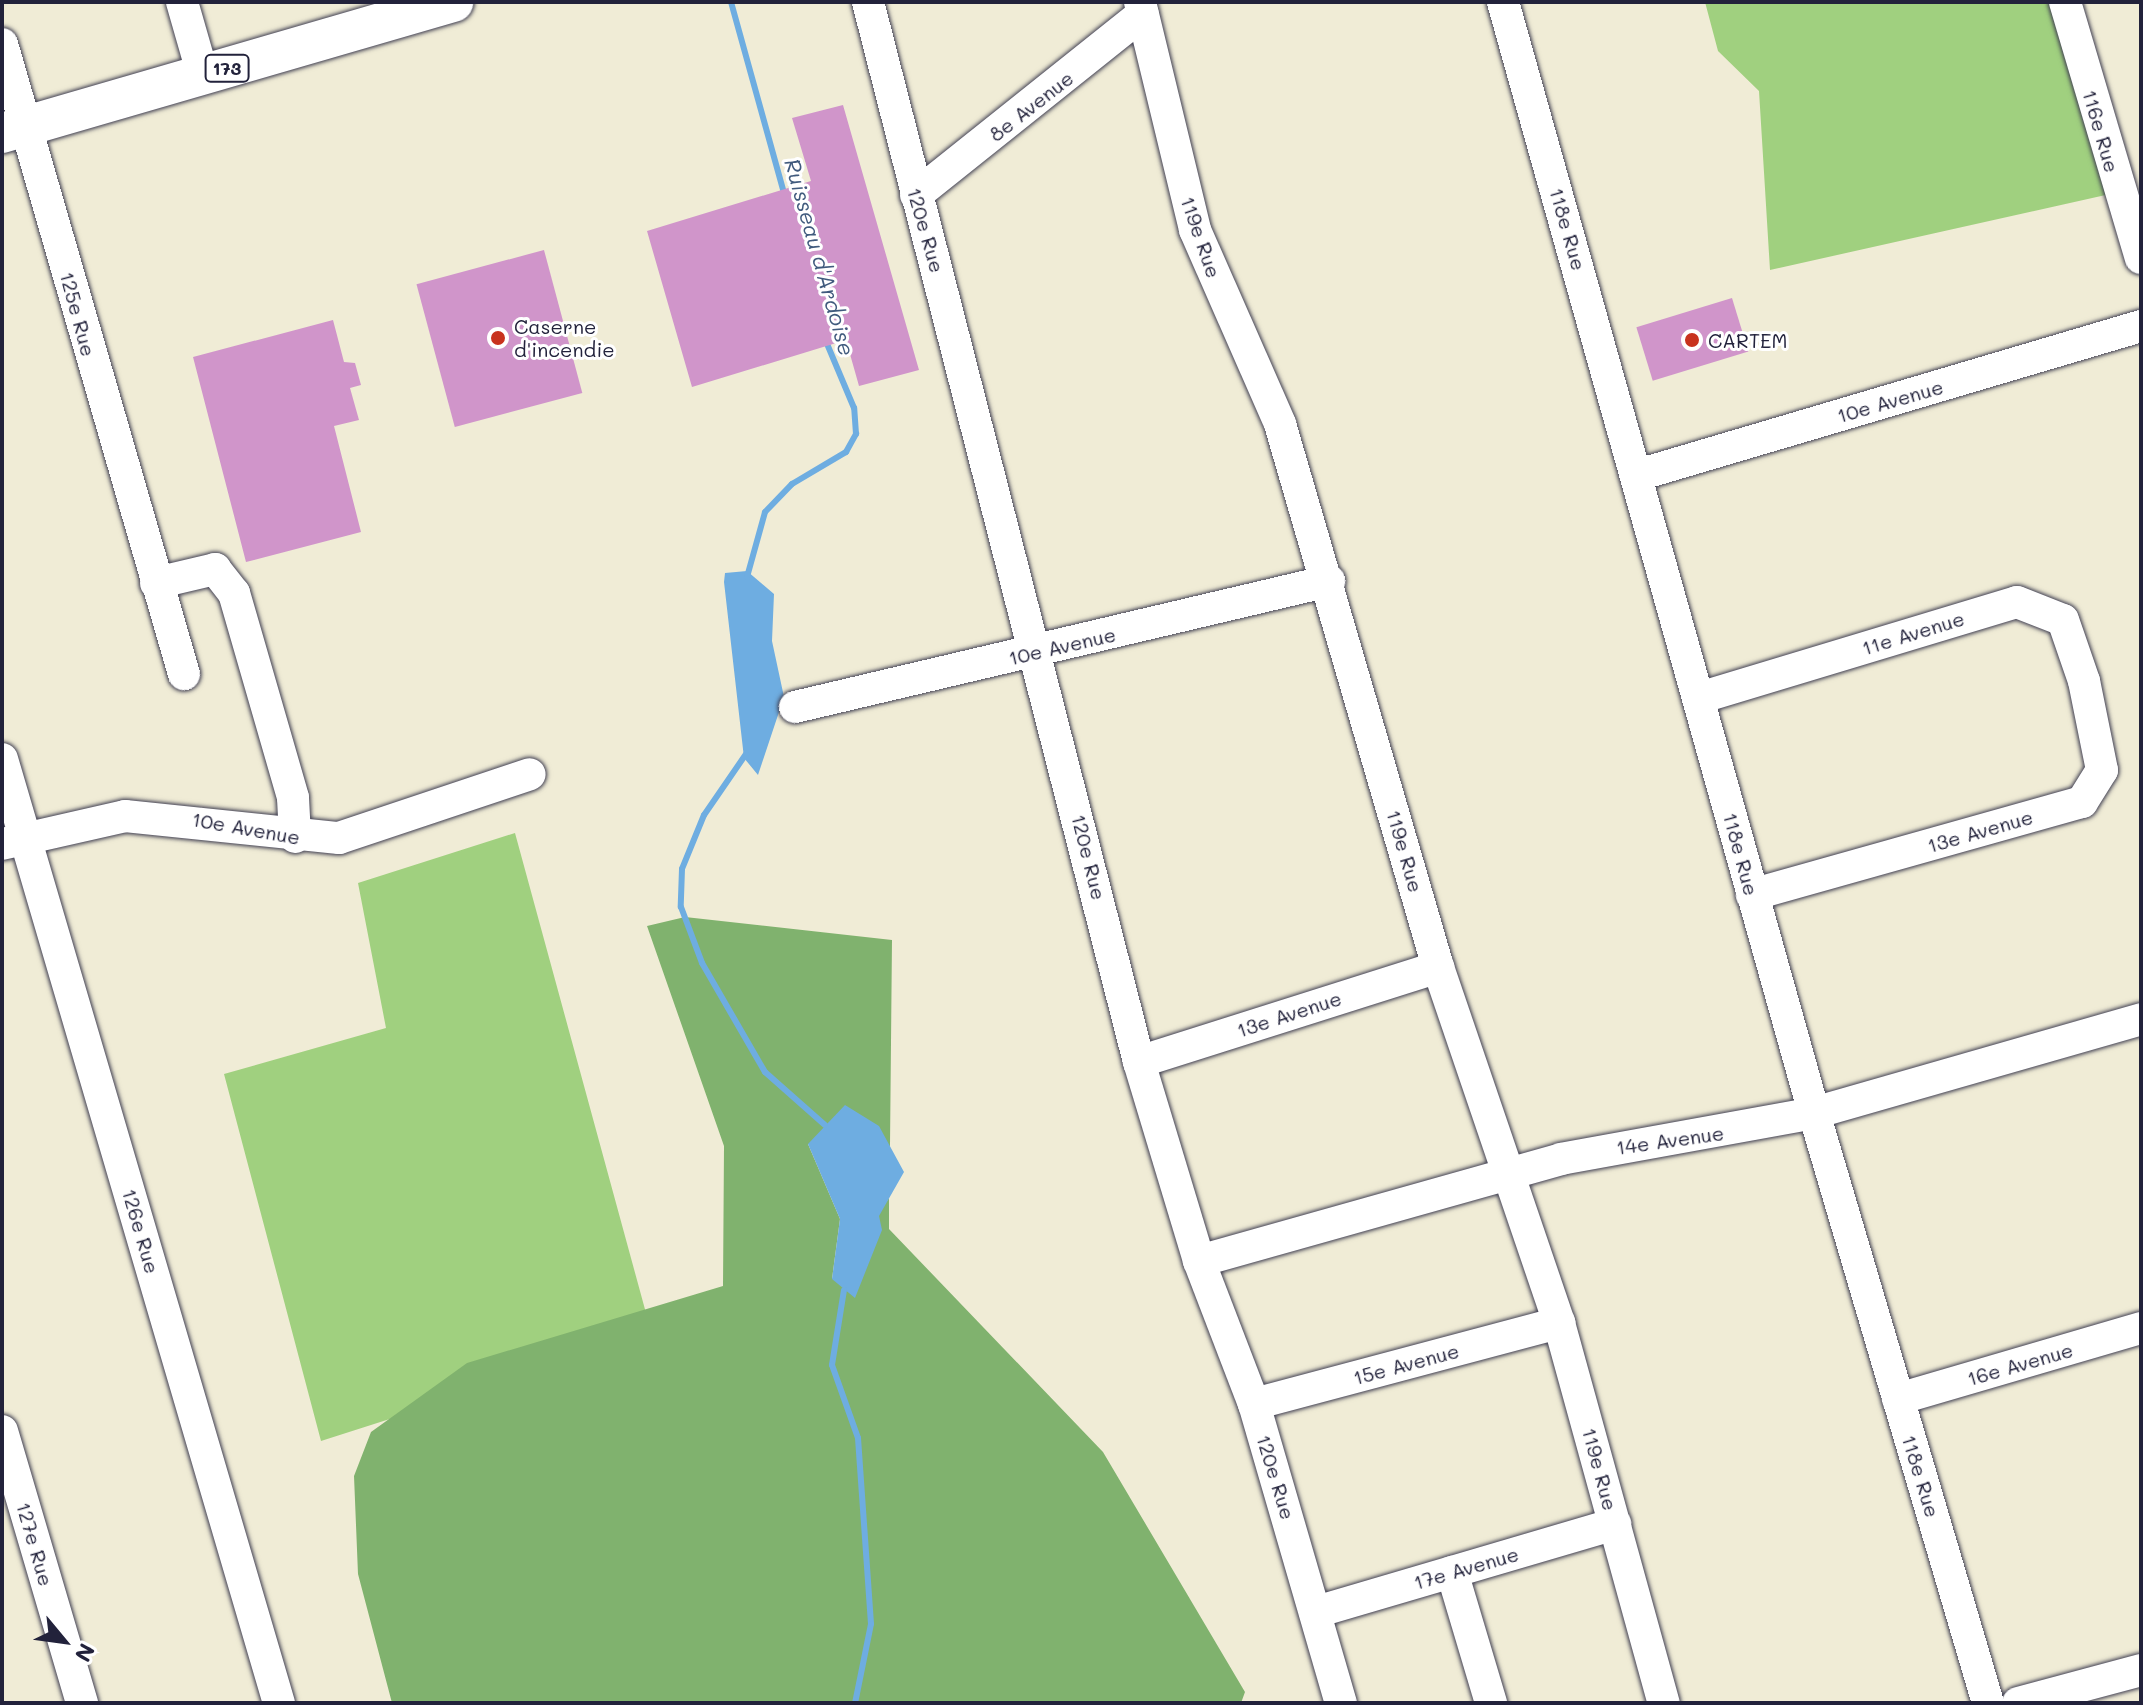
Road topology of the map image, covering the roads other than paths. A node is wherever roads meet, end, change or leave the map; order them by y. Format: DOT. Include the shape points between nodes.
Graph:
graph roads {
  1 [pos="182,2"];
  2 [pos="453,2"];
  3 [pos="868,2"];
  4 [pos="1503,2"];
  5 [pos="2065,2"];
  6 [pos="1142,8"];
  7 [pos="367,14"];
  8 [pos="2,44"];
  9 [pos="203,75"];
  10 [pos="14,130"];
  11 [pos="916,195"];
  12 [pos="2135,217"];
  13 [pos="2141,258"];
  14 [pos="2141,326"];
  15 [pos="1638,475"];
  16 [pos="1329,581"];
  17 [pos="156,583"];
  18 [pos="1038,652"];
  19 [pos="184,674"];
  20 [pos="2084,681"];
  21 [pos="1699,698"];
  22 [pos="795,707"];
  23 [pos="2,759"];
  24 [pos="530,774"];
  25 [pos="295,837"];
  26 [pos="13,840"];
  27 [pos="1752,895"];
  28 [pos="1438,967"];
  29 [pos="2141,1019"];
  30 [pos="1139,1062"];
  31 [pos="1814,1113"];
  32 [pos="1509,1175"];
  33 [pos="1199,1261"];
  34 [pos="1559,1323"];
  35 [pos="2141,1328"];
  36 [pos="1898,1399"];
  37 [pos="1254,1404"];
  38 [pos="2,1431"];
  39 [pos="1615,1524"];
  40 [pos="1452,1572"];
  41 [pos="1316,1612"];
  42 [pos="2141,1670"];
  43 [pos="82,1703"];
  44 [pos="279,1703"];
  45 [pos="1341,1703"];
  46 [pos="1491,1703"];
  47 [pos="1664,1703"];
  48 [pos="1988,1703"];
  49 [pos="2018,1703"];
  1 -- 9 [label="street"];
  2 -- 7 [label="main road, 173"];
  3 -- 11 [label="street, 120e Rue"];
  4 -- 15 [label="street, 118e Rue"];
  5 -- 12 [label="street, 116e Rue"];
  6 -- 11 [label="street, 8e Avenue"];
  6 -- 16 [label="street, 119e Rue" via="1195,230 1280,424"];
  7 -- 9 [label="main road, 173"];
  8 -- 10 [label="street, 125e Rue"];
  9 -- 10 [label="main road, 173"];
  10 -- 17 [label="street, 125e Rue"];
  11 -- 18 [label="street, 120e Rue"];
  12 -- 13 [label="street, 116e Rue"];
  14 -- 15 [label="street, 10e Avenue"];
  15 -- 21 [label="street, 118e Rue"];
  16 -- 18 [label="street, 10e Avenue"];
  16 -- 28 [label="street, 119e Rue"];
  17 -- 19 [label="street, 125e Rue"];
  17 -- 25 [label="street" via="215,569 234,593 293,798"];
  18 -- 22 [label="street, 10e Avenue"];
  18 -- 30 [label="street, 120e Rue"];
  20 -- 21 [label="street, 11e Avenue" via="2063,620 2017,602"];
  20 -- 27 [label="street, 13e Avenue" via="2102,770 2082,802"];
  21 -- 27 [label="street, 118e Rue"];
  23 -- 26 [label="street, 126e Rue"];
  24 -- 25 [label="street, 10e Avenue" via="339,838"];
  25 -- 26 [label="street, 10e Avenue" via="156,816"];
  26 -- 44 [label="street, 126e Rue"];
  27 -- 31 [label="street, 118e Rue"];
  28 -- 30 [label="street, 13e Avenue"];
  28 -- 32 [label="street, 119e Rue"];
  29 -- 31 [label="street, 14e Avenue"];
  30 -- 33 [label="street, 120e Rue"];
  31 -- 32 [label="street, 14e Avenue" via="1594,1151"];
  31 -- 36 [label="street, 118e Rue"];
  32 -- 33 [label="street, 14e Avenue"];
  32 -- 34 [label="street, 119e Rue"];
  33 -- 37 [label="street, 120e Rue"];
  34 -- 37 [label="street, 15e Avenue"];
  34 -- 39 [label="street, 119e Rue"];
  35 -- 36 [label="street, 16e Avenue"];
  36 -- 48 [label="street, 118e Rue"];
  37 -- 41 [label="street, 120e Rue"];
  38 -- 43 [label="street, 127e Rue"];
  39 -- 40 [label="street, 17e Avenue"];
  39 -- 47 [label="street, 119e Rue"];
  40 -- 41 [label="street, 17e Avenue"];
  40 -- 46 [label="street"];
  41 -- 45 [label="street, 120e Rue"];
  42 -- 49 [label="street"];
}
